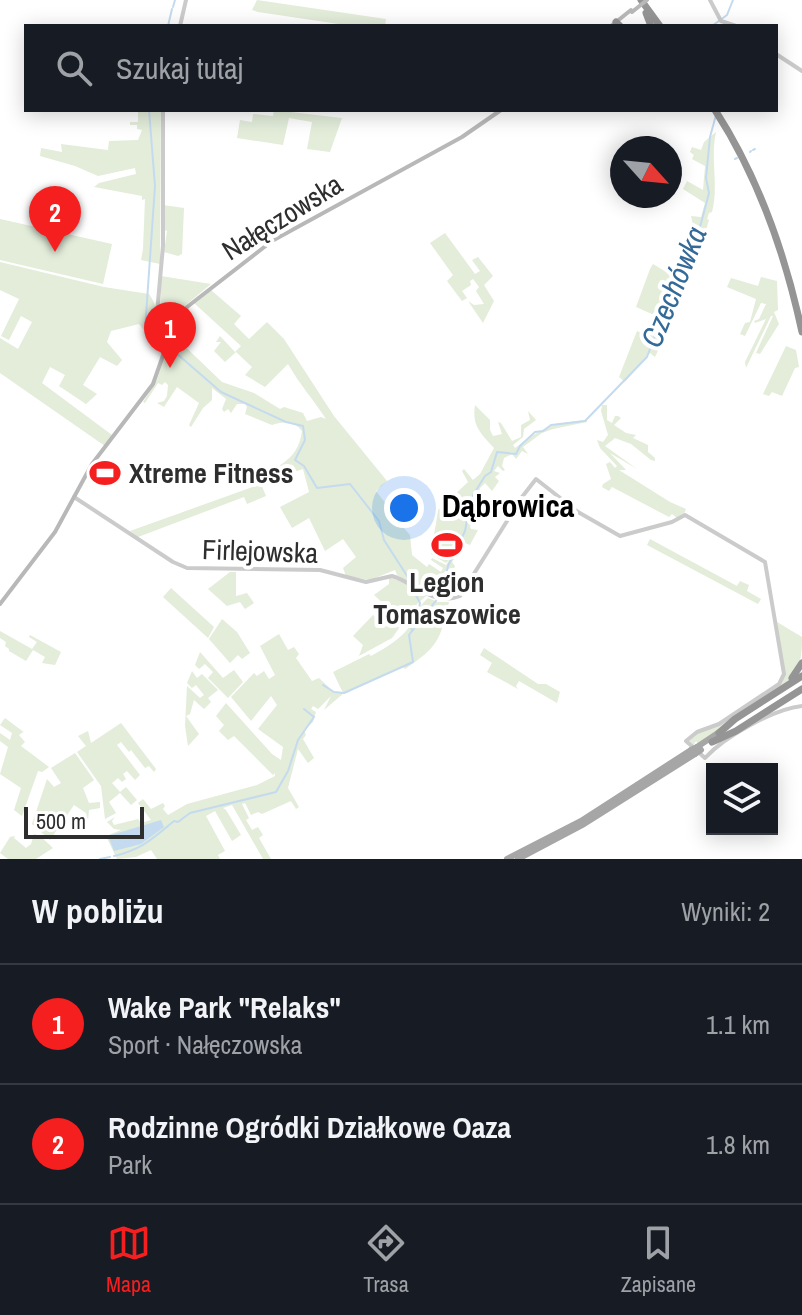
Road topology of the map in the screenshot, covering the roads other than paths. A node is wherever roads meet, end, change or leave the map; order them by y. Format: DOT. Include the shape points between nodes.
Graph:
graph roads {
  1 [pos="186,0"];
  2 [pos="710,0"];
  3 [pos="643,2"];
  4 [pos="180,24"];
  5 [pos="617,24"];
  6 [pos="655,24"];
  7 [pos="731,24"];
  8 [pos="778,55"];
  9 [pos="802,71"];
  10 [pos="163,112"];
  11 [pos="498,112"];
  12 [pos="720,115"];
  13 [pos="802,318"];
  14 [pos="172,330"];
  15 [pos="802,332"];
  16 [pos="74,497"];
  17 [pos="0,604"];
  18 [pos="802,663"];
  19 [pos="800,686"];
  20 [pos="779,687"];
  21 [pos="802,706"];
  22 [pos="719,733"];
  23 [pos="712,742"];
  24 [pos="696,750"];
  25 [pos="507,859"];
  26 [pos="518,859"];
  1 -- 4 [label="street"];
  2 -- 7 [label="street" via="720,19"];
  3 -- 5 [label="main road, bridge"];
  3 -- 6 [label="highway"];
  8 -- 9 [label="street"];
  10 -- 14 [label="street" via="157,313"];
  11 -- 14 [label="main road, Nałęczowska" via="270,242 188,306"];
  12 -- 13 [label="highway" via="772,214"];
  12 -- 15 [label="highway" via="771,220"];
  14 -- 16 [label="main road, Nałęczowska" via="153,384 92,464"];
  16 -- 17 [label="main road, Nałęczowska" via="54,533"];
  16 -- 20 [label="street, Firlejowska" via="187,568 322,570 366,582 392,576 438,598 459,598 536,479 617,535 685,515 765,562 784,672"];
  18 -- 20 [label="highway"];
  19 -- 20 [label="highway"];
  19 -- 22 [label="main road"];
  19 -- 23 [label="main road"];
  19 -- 23 [label="highway" via="780,704"];
  20 -- 21 [label="street" via="686,741 705,758 771,715"];
  20 -- 22 [label="highway"];
  22 -- 24 [label="main road"];
  23 -- 24 [label="main road"];
  24 -- 25 [label="main road" via="581,821"];
  24 -- 26 [label="main road" via="575,829"];
}
